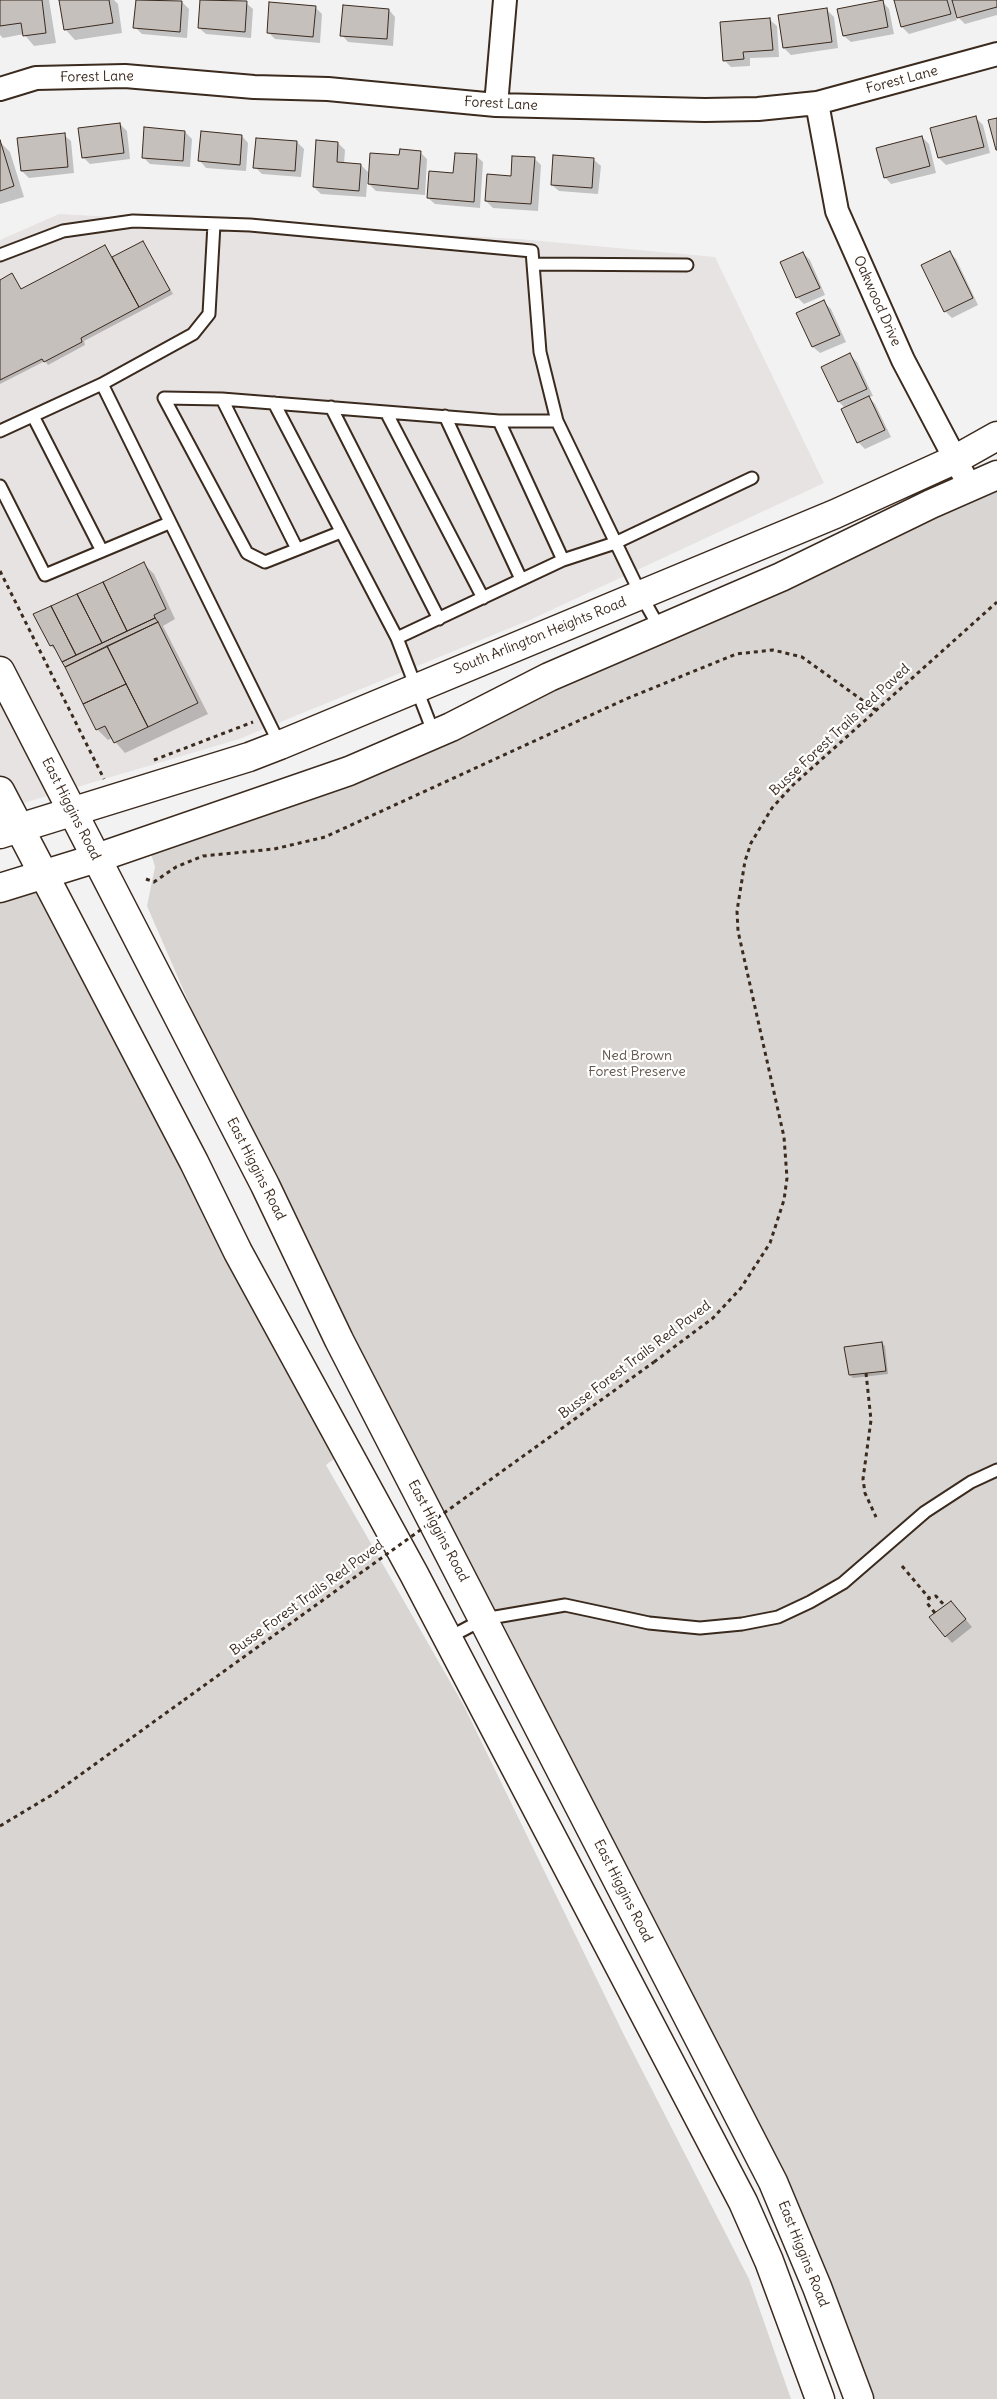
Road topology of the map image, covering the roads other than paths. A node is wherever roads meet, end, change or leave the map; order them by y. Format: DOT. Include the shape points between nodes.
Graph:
graph roads {
  1 [pos="505,0"];
  2 [pos="997,54"];
  3 [pos="0,89"];
  4 [pos="817,103"];
  5 [pos="496,105"];
  6 [pos="214,224"];
  7 [pos="0,255"];
  8 [pos="534,264"];
  9 [pos="687,265"];
  10 [pos="102,384"];
  11 [pos="222,399"];
  12 [pos="274,403"];
  13 [pos="331,407"];
  14 [pos="386,412"];
  15 [pos="34,416"];
  16 [pos="445,416"];
  17 [pos="557,421"];
  18 [pos="499,422"];
  19 [pos="0,431"];
  20 [pos="997,436"];
  21 [pos="956,459"];
  22 [pos="997,475"];
  23 [pos="752,478"];
  24 [pos="0,486"];
  25 [pos="970,487"];
  26 [pos="169,523"];
  27 [pos="341,532"];
  28 [pos="615,543"];
  29 [pos="297,549"];
  30 [pos="102,551"];
  31 [pos="563,560"];
  32 [pos="521,579"];
  33 [pos="641,596"];
  34 [pos="483,598"];
  35 [pos="439,619"];
  36 [pos="660,629"];
  37 [pos="397,638"];
  38 [pos="0,671"];
  39 [pos="416,687"];
  40 [pos="434,734"];
  41 [pos="280,745"];
  42 [pos="0,791"];
  43 [pos="74,812"];
  44 [pos="9,831"];
  45 [pos="96,858"];
  46 [pos="44,875"];
  47 [pos="0,888"];
  48 [pos="997,1470"];
  49 [pos="484,1619"];
  50 [pos="448,1638"];
  51 [pos="820,2399"];
  52 [pos="859,2399"];
  1 -- 5 [label="street"];
  2 -- 4 [label="street, Forest Lane"];
  3 -- 5 [label="street, Forest Lane" via="36,78 125,76 254,87 328,89"];
  4 -- 5 [label="street, Forest Lane" via="705,110"];
  4 -- 21 [label="street, Oakwood Drive" via="837,211 903,360"];
  6 -- 7 [label="lane" via="133,221 63,231"];
  6 -- 8 [label="lane" via="532,251"];
  6 -- 10 [label="lane" via="209,314 193,334"];
  8 -- 9 [label="lane"];
  8 -- 17 [label="lane" via="540,352"];
  10 -- 15 [label="lane"];
  10 -- 26 [label="lane"];
  11 -- 12 [label="lane"];
  11 -- 29 [label="lane"];
  11 -- 29 [label="lane" via="164,398 247,553 265,562"];
  12 -- 13 [label="lane"];
  12 -- 27 [label="lane"];
  13 -- 14 [label="lane"];
  13 -- 35 [label="lane"];
  14 -- 16 [label="lane"];
  14 -- 34 [label="lane"];
  15 -- 19 [label="lane"];
  15 -- 30 [label="lane"];
  16 -- 18 [label="lane"];
  16 -- 32 [label="lane"];
  17 -- 18 [label="lane"];
  17 -- 28 [label="lane"];
  18 -- 31 [label="lane"];
  20 -- 21 [label="main road, South Arlington Heights Road"];
  21 -- 25 [label="street, Oakwood Drive"];
  21 -- 33 [label="main road, South Arlington Heights Road"];
  22 -- 25 [label="main road"];
  23 -- 28 [label="lane"];
  24 -- 30 [label="lane" via="45,575"];
  25 -- 36 [label="main road" via="781,577"];
  26 -- 30 [label="lane"];
  26 -- 41 [label="lane"];
  27 -- 29 [label="lane"];
  27 -- 37 [label="lane"];
  28 -- 31 [label="lane"];
  28 -- 33 [label="lane"];
  31 -- 32 [label="lane"];
  32 -- 34 [label="lane"];
  33 -- 36 [label="lane"];
  33 -- 39 [label="main road, South Arlington Heights Road"];
  34 -- 35 [label="lane"];
  35 -- 37 [label="lane"];
  36 -- 40 [label="main road" via="549,677"];
  37 -- 39 [label="lane"];
  38 -- 43 [label="main road, East Higgins Road"];
  39 -- 40 [label="lane"];
  39 -- 41 [label="main road, South Arlington Heights Road"];
  40 -- 45 [label="main road" via="349,771"];
  41 -- 43 [label="main road, South Arlington Heights Road" via="249,758"];
  42 -- 44 [label="main road"];
  43 -- 44 [label="main road, South Arlington Heights Road"];
  43 -- 45 [label="main road, East Higgins Road"];
  44 -- 46 [label="main road"];
  45 -- 46 [label="main road"];
  45 -- 49 [label="main road, East Higgins Road"];
  46 -- 47 [label="main road"];
  46 -- 50 [label="main road" via="238,1252"];
  48 -- 49 [label="lane" via="971,1482 925,1512 843,1583 778,1617 700,1628 649,1623 564,1605"];
  49 -- 50 [label="lane"];
  49 -- 52 [label="main road, East Higgins Road" via="773,2182 818,2287"];
  50 -- 51 [label="main road" via="743,2202 769,2261"];
}
